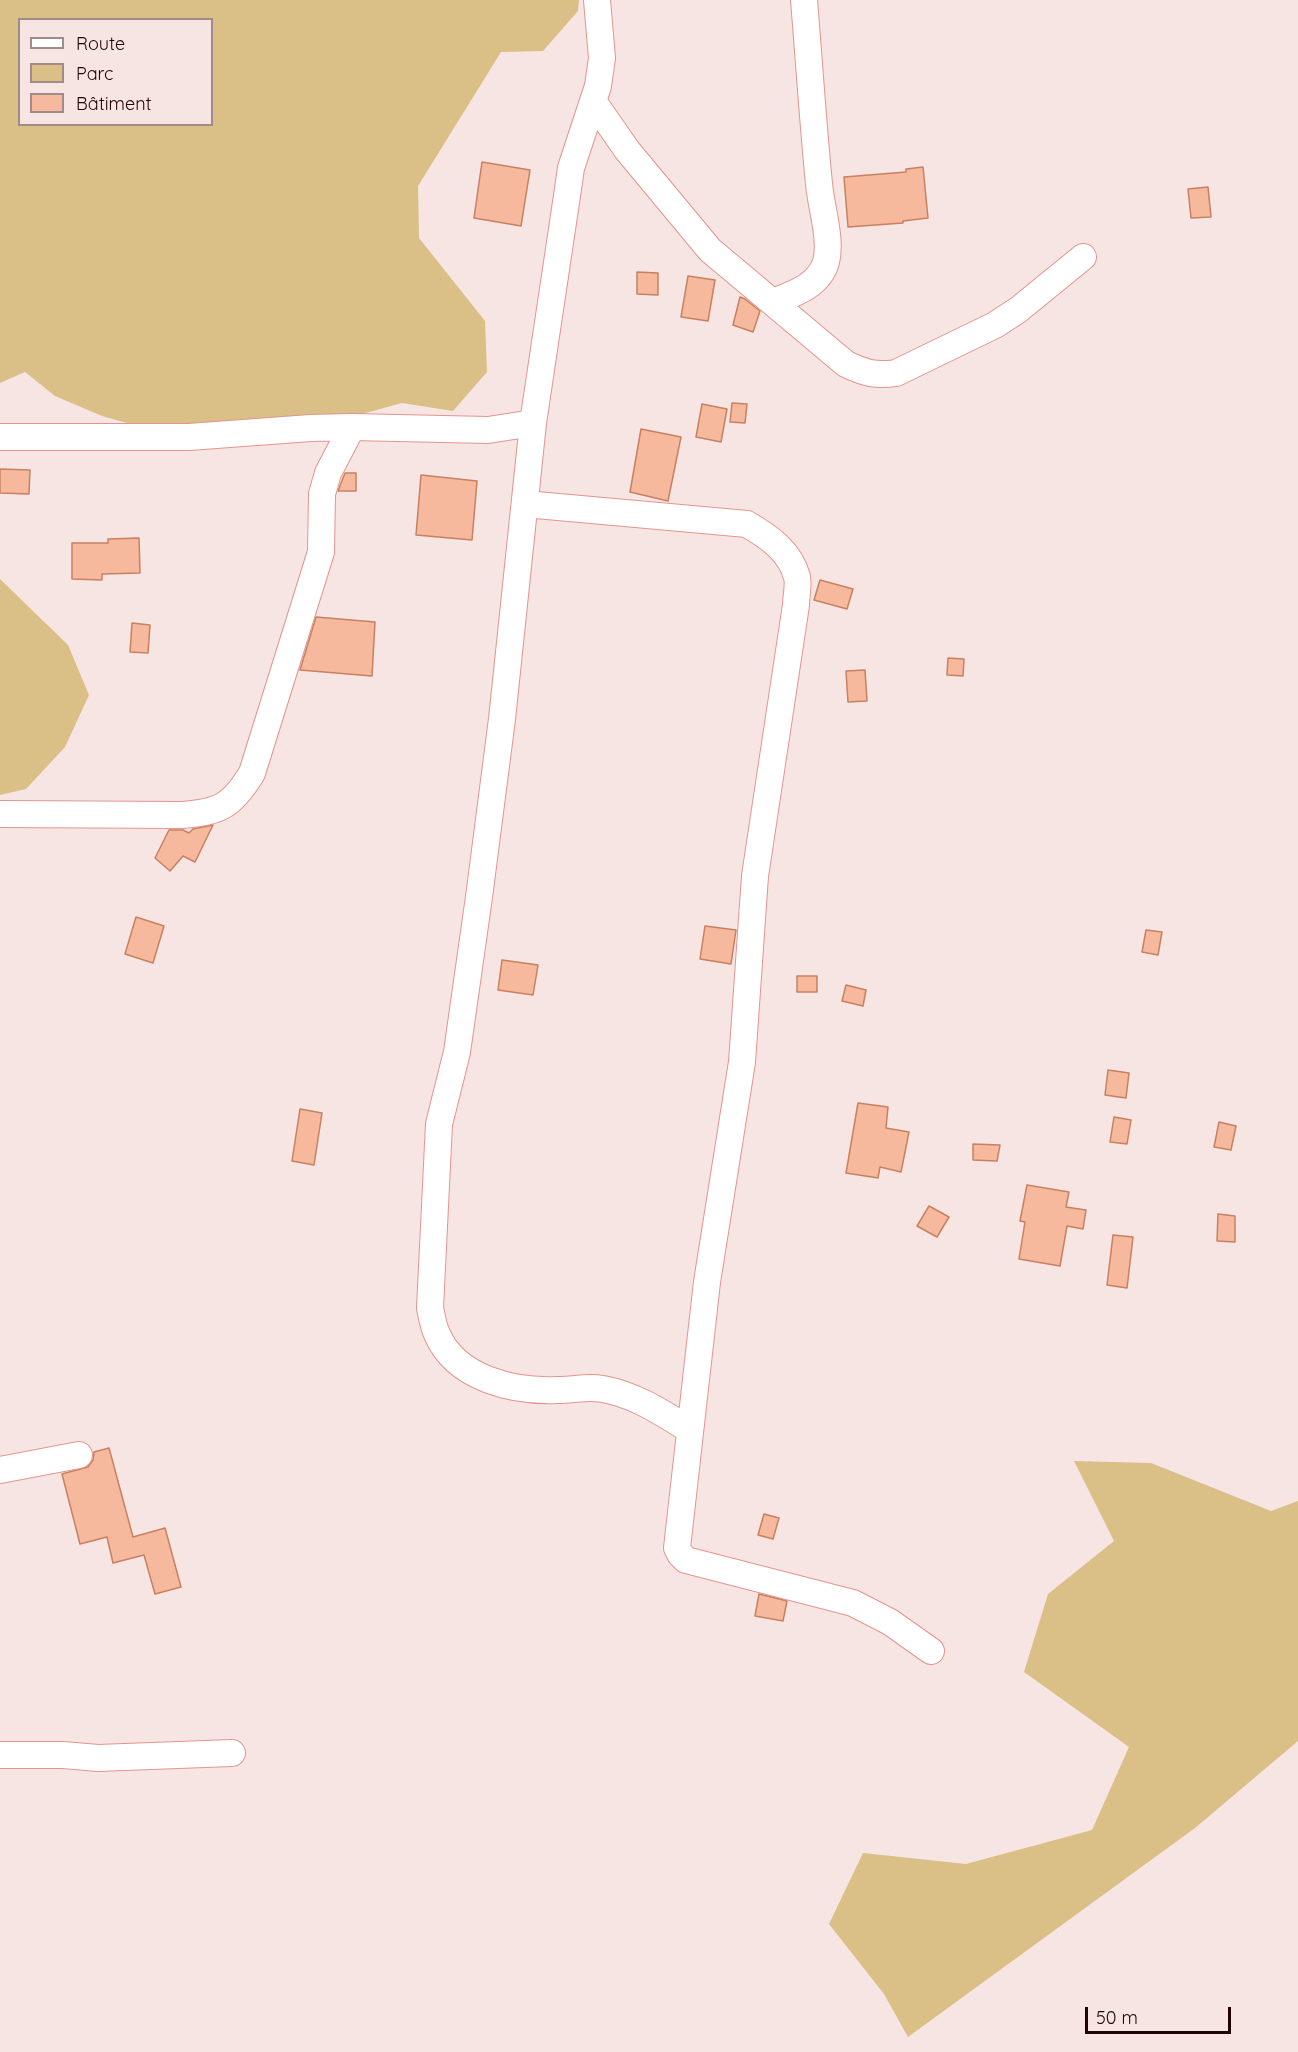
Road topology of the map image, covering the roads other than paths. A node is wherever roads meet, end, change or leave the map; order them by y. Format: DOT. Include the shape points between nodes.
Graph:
graph roads {
  1 [pos="597,0"];
  2 [pos="804,0"];
  3 [pos="593,101"];
  4 [pos="1083,256"];
  5 [pos="773,302"];
  6 [pos="533,423"];
  7 [pos="352,427"];
  8 [pos="0,437"];
  9 [pos="525,504"];
  10 [pos="0,814"];
  11 [pos="690,1430"];
  12 [pos="80,1455"];
  13 [pos="0,1470"];
  14 [pos="931,1651"];
  15 [pos="232,1753"];
  16 [pos="0,1755"];
  1 -- 3 [label="street" via="602,58"];
  2 -- 5 [label="street" via="826,262 818,278 801,291"];
  3 -- 5 [label="street" via="620,142 710,250"];
  3 -- 6 [label="street" via="571,168"];
  4 -- 5 [label="street" via="995,325 896,373 862,372 846,364"];
  6 -- 7 [label="street" via="469,431"];
  6 -- 9 [label="street"];
  7 -- 8 [label="street" via="189,436"];
  7 -- 10 [label="street" via="328,473 322,494 321,552 252,773 241,791 227,804 208,813 182,816"];
  9 -- 11 [label="street" via="479,897 457,1052 439,1124 430,1308 444,1348 464,1367 485,1379 518,1388 558,1390 585,1386 627,1395"];
  9 -- 11 [label="street" via="747,524 770,538 789,558 798,579 754,876 742,1062 707,1282"];
  11 -- 14 [label="street" via="677,1548 686,1560 853,1603 890,1622"];
  12 -- 13 [label="street"];
  15 -- 16 [label="street" via="98,1758"];
}
